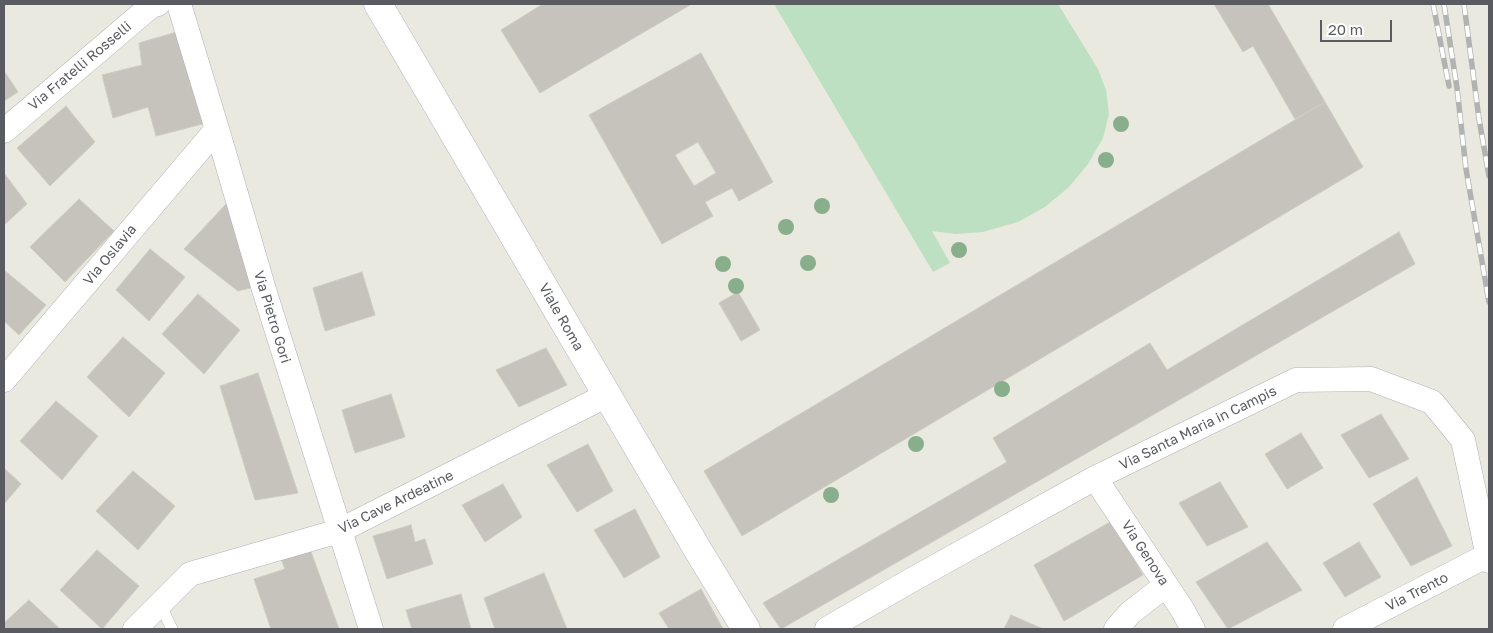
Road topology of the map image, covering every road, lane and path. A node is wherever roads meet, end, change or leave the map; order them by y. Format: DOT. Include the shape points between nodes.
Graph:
graph roads {
  1 [pos="158,4"];
  2 [pos="179,4"];
  3 [pos="378,4"];
  4 [pos="217,129"];
  5 [pos="4,131"];
  6 [pos="4,380"];
  7 [pos="607,395"];
  8 [pos="1095,478"];
  9 [pos="339,531"];
  10 [pos="1489,558"];
  11 [pos="1166,585"];
  12 [pos="160,604"];
  13 [pos="136,629"];
  14 [pos="172,629"];
  15 [pos="371,629"];
  16 [pos="746,629"];
  17 [pos="827,629"];
  18 [pos="1116,629"];
  19 [pos="1193,629"];
  20 [pos="1345,629"];
  1 -- 5 [label="street, Via Fratelli Rosselli" via="151,6"];
  2 -- 4 [label="street, Via Pietro Gori"];
  3 -- 7 [label="main road, Viale Roma"];
  4 -- 6 [label="street, Via Oslavia"];
  4 -- 9 [label="street, Via Pietro Gori" via="264,293"];
  7 -- 9 [label="street, Via Cave Ardeatine"];
  7 -- 16 [label="main road, Viale Roma"];
  8 -- 10 [label="street, Via Santa Maria in Campis" via="1296,380 1371,379 1432,402 1463,440"];
  8 -- 11 [label="street, Via Genova"];
  8 -- 17 [label="street, Via Santa Maria in Campis"];
  9 -- 12 [label="street, Via Cave Ardeatine" via="190,574"];
  9 -- 15 [label="street, Via Pietro Gori"];
  10 -- 20 [label="street, Via Trento"];
  11 -- 18 [label="street" via="1130,613"];
  11 -- 19 [label="street, Via Genova"];
  12 -- 13 [label="street, Via Cave Ardeatine"];
  12 -- 14 [label="lane"];
}
